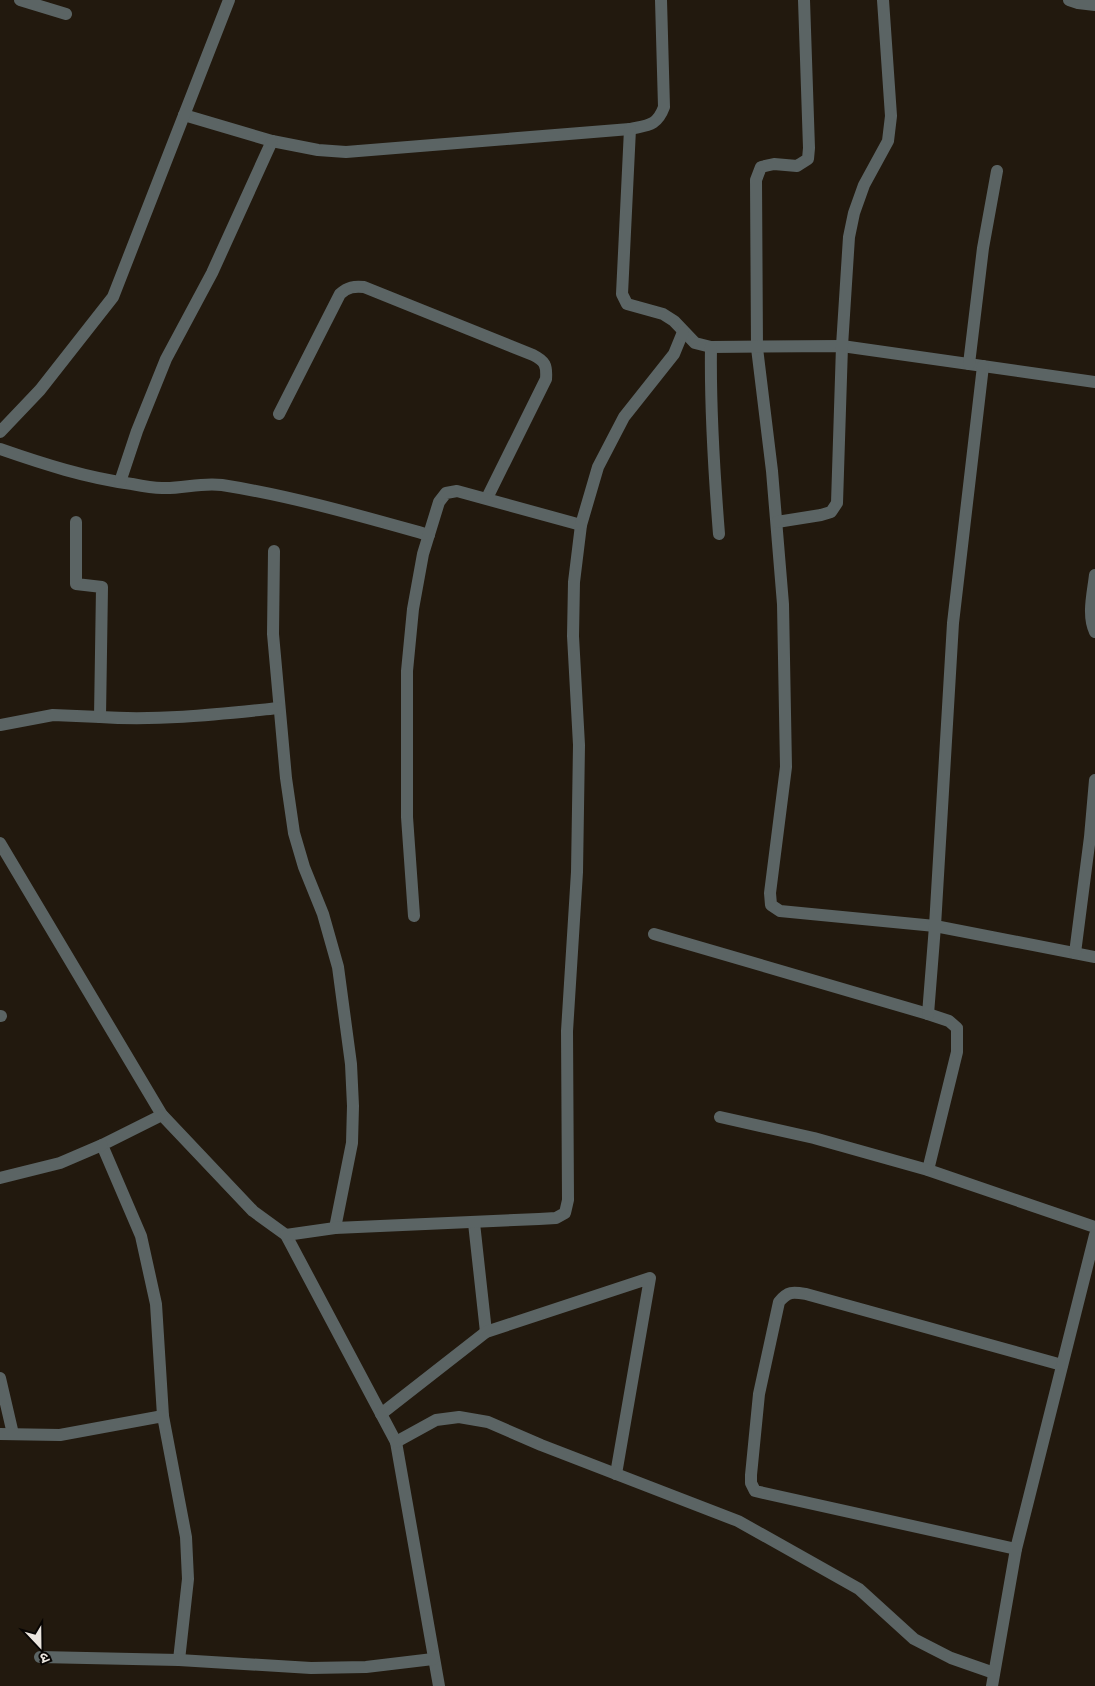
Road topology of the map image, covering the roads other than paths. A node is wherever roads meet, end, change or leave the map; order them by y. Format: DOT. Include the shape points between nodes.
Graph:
graph roads {
  1 [pos="20,0"];
  2 [pos="230,0"];
  3 [pos="662,0"];
  4 [pos="804,0"];
  5 [pos="883,0"];
  6 [pos="1069,0"];
  7 [pos="1095,5"];
  8 [pos="66,14"];
  9 [pos="184,115"];
  10 [pos="630,129"];
  11 [pos="272,141"];
  12 [pos="996,171"];
  13 [pos="683,332"];
  14 [pos="842,346"];
  15 [pos="711,347"];
  16 [pos="757,348"];
  17 [pos="969,364"];
  18 [pos="983,366"];
  19 [pos="1095,382"];
  20 [pos="279,414"];
  21 [pos="0,432"];
  22 [pos="0,449"];
  23 [pos="120,482"];
  24 [pos="487,498"];
  25 [pos="76,522"];
  26 [pos="777,522"];
  27 [pos="581,525"];
  28 [pos="719,534"];
  29 [pos="429,535"];
  30 [pos="274,551"];
  31 [pos="1095,575"];
  32 [pos="1095,632"];
  33 [pos="279,708"];
  34 [pos="100,717"];
  35 [pos="0,725"];
  36 [pos="1095,780"];
  37 [pos="0,843"];
  38 [pos="414,916"];
  39 [pos="935,926"];
  40 [pos="654,934"];
  41 [pos="1075,953"];
  42 [pos="1095,957"];
  43 [pos="928,1014"];
  44 [pos="162,1115"];
  45 [pos="720,1117"];
  46 [pos="102,1145"];
  47 [pos="928,1170"];
  48 [pos="0,1178"];
  49 [pos="474,1223"];
  50 [pos="1095,1227"];
  51 [pos="334,1228"];
  52 [pos="286,1235"];
  53 [pos="1095,1235"];
  54 [pos="486,1332"];
  55 [pos="1062,1365"];
  56 [pos="0,1378"];
  57 [pos="381,1414"];
  58 [pos="163,1416"];
  59 [pos="7,1434"];
  60 [pos="396,1442"];
  61 [pos="616,1474"];
  62 [pos="1016,1549"];
  63 [pos="40,1657"];
  64 [pos="433,1659"];
  65 [pos="179,1660"];
  66 [pos="994,1673"];
  67 [pos="439,1686"];
  68 [pos="992,1686"];
  1 -- 8 [label="street"];
  2 -- 9 [label="street"];
  3 -- 10 [label="street" via="664,107 652,124"];
  4 -- 16 [label="street" via="810,148 808,159 797,166 774,164 761,167 756,180"];
  5 -- 14 [label="street" via="892,116 888,141 864,184 854,213 849,238"];
  6 -- 7 [label="street"];
  9 -- 11 [label="street"];
  9 -- 21 [label="street" via="112,297 40,390"];
  10 -- 11 [label="street" via="346,152"];
  10 -- 13 [label="street" via="622,294 627,304 663,314"];
  11 -- 23 [label="street" via="212,273 166,359 136,432"];
  12 -- 17 [label="street"];
  13 -- 15 [label="street" via="695,343"];
  13 -- 27 [label="street" via="674,354 624,417 598,467"];
  14 -- 16 [label="street"];
  14 -- 17 [label="street"];
  14 -- 26 [label="street" via="837,503 831,512"];
  15 -- 16 [label="street"];
  15 -- 28 [label="street" via="712,437"];
  16 -- 26 [label="street"];
  17 -- 18 [label="street"];
  18 -- 19 [label="street"];
  18 -- 39 [label="street" via="953,623"];
  20 -- 24 [label="street" via="340,294 356,286 534,354 544,361 546,378"];
  22 -- 23 [label="street" via="73,472"];
  23 -- 29 [label="street" via="161,488 220,484 339,510"];
  24 -- 27 [label="street"];
  24 -- 29 [label="street" via="457,491 446,493 439,502"];
  25 -- 34 [label="street" via="76,584 102,587"];
  26 -- 39 [label="street" via="783,604 786,767 770,893 772,905 780,911"];
  27 -- 49 [label="street" via="574,582 573,636 579,745 577,872 567,1031 568,1200 565,1213 556,1218"];
  29 -- 38 [label="street" via="413,609 407,671 407,818"];
  30 -- 33 [label="street" via="273,634"];
  31 -- 32 [label="street" via="1090,611"];
  33 -- 34 [label="street" via="135,720"];
  33 -- 51 [label="street" via="294,833 338,967 351,1064 352,1143"];
  34 -- 35 [label="street" via="53,715"];
  36 -- 41 [label="street"];
  37 -- 44 [label="street"];
  39 -- 41 [label="street"];
  39 -- 43 [label="street"];
  40 -- 43 [label="street"];
  41 -- 42 [label="street"];
  43 -- 47 [label="street" via="949,1021 957,1028 958,1041"];
  44 -- 46 [label="street"];
  44 -- 52 [label="street" via="253,1211"];
  45 -- 47 [label="street" via="814,1138"];
  46 -- 48 [label="street" via="60,1163"];
  46 -- 58 [label="street" via="142,1236 156,1304"];
  47 -- 50 [label="street"];
  49 -- 51 [label="street"];
  49 -- 54 [label="street"];
  51 -- 52 [label="street"];
  52 -- 57 [label="street"];
  53 -- 55 [label="street"];
  54 -- 57 [label="street"];
  54 -- 61 [label="street" via="650,1278"];
  55 -- 62 [label="street"];
  55 -- 62 [label="street" via="806,1294 794,1292 779,1302 759,1394 751,1475 755,1492"];
  56 -- 59 [label="street"];
  57 -- 60 [label="street"];
  58 -- 59 [label="street" via="60,1435"];
  58 -- 65 [label="street" via="186,1537 188,1580"];
  60 -- 61 [label="street" via="436,1420 459,1417 488,1422"];
  60 -- 64 [label="street"];
  61 -- 66 [label="street" via="738,1521 860,1589 914,1639 951,1658"];
  62 -- 66 [label="street"];
  63 -- 65 [label="street"];
  64 -- 65 [label="street" via="311,1668"];
  64 -- 67 [label="street"];
  66 -- 68 [label="street"];
}
